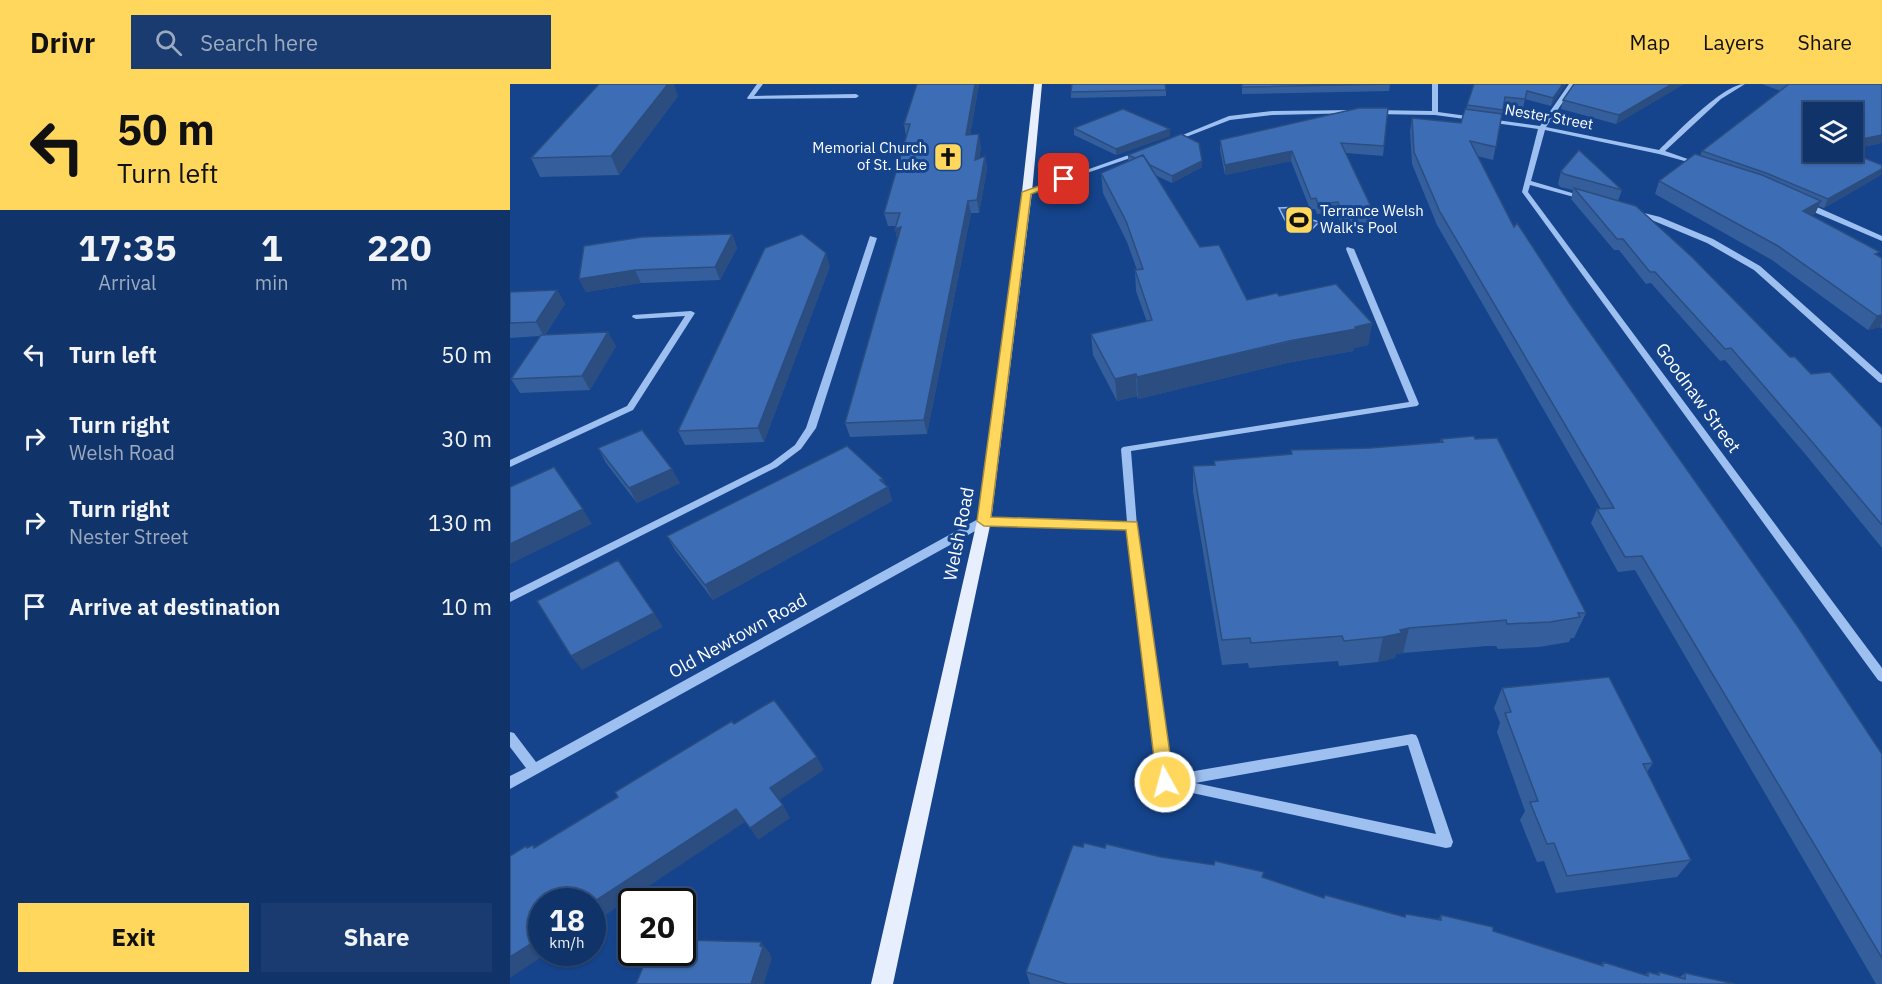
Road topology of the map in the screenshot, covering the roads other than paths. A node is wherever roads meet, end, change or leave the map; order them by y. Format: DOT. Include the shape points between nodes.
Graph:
graph roads {
  1 [pos="760,84"];
  2 [pos="1038,84"];
  3 [pos="1435,84"];
  4 [pos="1572,84"];
  5 [pos="1742,84"];
  6 [pos="856,96"];
  7 [pos="1358,112"];
  8 [pos="1369,112"];
  9 [pos="1435,113"];
  10 [pos="1542,128"];
  11 [pos="1163,143"];
  12 [pos="1153,148"];
  13 [pos="1660,152"];
  14 [pos="1704,166"];
  15 [pos="1528,182"];
  16 [pos="1026,192"];
  17 [pos="1591,200"];
  18 [pos="1800,203"];
  19 [pos="1624,209"];
  20 [pos="873,238"];
  21 [pos="1882,239"];
  22 [pos="1350,249"];
  23 [pos="636,317"];
  24 [pos="1882,380"];
  25 [pos="510,464"];
  26 [pos="984,521"];
  27 [pos="1132,525"];
  28 [pos="510,598"];
  29 [pos="1882,677"];
  30 [pos="510,736"];
  31 [pos="534,769"];
  32 [pos="1165,782"];
  33 [pos="510,783"];
  34 [pos="882,984"];
  1 -- 6 [label="street" via="750,99"];
  2 -- 16 [label="main road, Welsh Road"];
  3 -- 9 [label="street"];
  4 -- 10 [label="street"];
  5 -- 13 [label="street" via="1719,98"];
  7 -- 11 [label="street" via="1228,118"];
  8 -- 9 [label="street, Nester Street"];
  9 -- 10 [label="street, Nester Street"];
  10 -- 13 [label="street, Nester Street"];
  10 -- 15 [label="street"];
  12 -- 16 [label="street"];
  13 -- 14 [label="street, Nester Street"];
  15 -- 17 [label="street"];
  15 -- 29 [label="street, Goodnaw Street" via="1526,192"];
  16 -- 26 [label="main road, Welsh Road"];
  18 -- 21 [label="street"];
  19 -- 24 [label="street" via="1710,240 1756,268"];
  20 -- 28 [label="street" via="811,428 798,447 774,465"];
  22 -- 27 [label="street" via="1414,404 1126,449"];
  23 -- 25 [label="street" via="691,313 630,408"];
  26 -- 27 [label="street"];
  26 -- 31 [label="street, Old Newtown Road"];
  26 -- 34 [label="main road, Welsh Road"];
  27 -- 32 [label="street"];
  30 -- 31 [label="street"];
  31 -- 33 [label="street, Old Newtown Road"];
  32 -- 32 [label="street" via="1423,837 1446,842 1412,739"];
}
